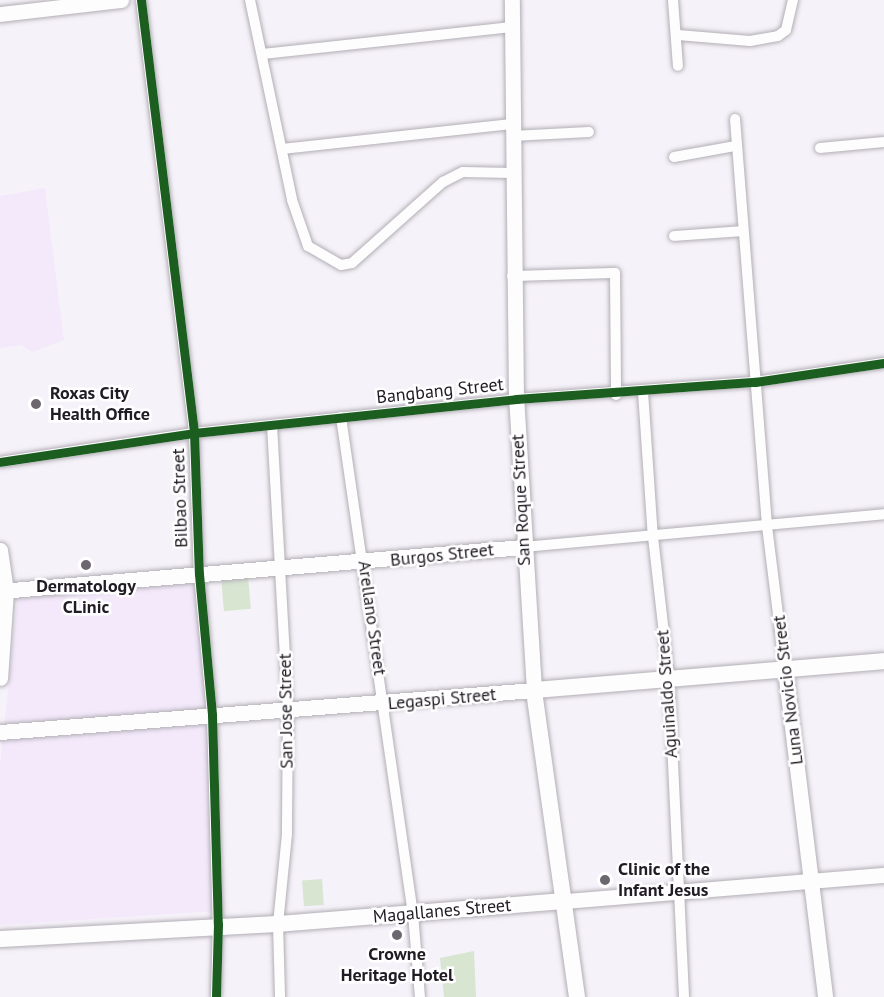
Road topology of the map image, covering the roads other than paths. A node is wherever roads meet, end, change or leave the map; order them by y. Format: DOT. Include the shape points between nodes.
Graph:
graph roads {
  1 [pos="122,0"];
  2 [pos="141,0"];
  3 [pos="250,0"];
  4 [pos="512,0"];
  5 [pos="673,0"];
  6 [pos="793,0"];
  7 [pos="0,14"];
  8 [pos="512,27"];
  9 [pos="678,35"];
  10 [pos="263,54"];
  11 [pos="678,66"];
  12 [pos="735,119"];
  13 [pos="512,130"];
  14 [pos="589,132"];
  15 [pos="884,142"];
  16 [pos="736,146"];
  17 [pos="820,148"];
  18 [pos="282,149"];
  19 [pos="674,157"];
  20 [pos="512,173"];
  21 [pos="742,231"];
  22 [pos="674,236"];
  23 [pos="512,276"];
  24 [pos="884,363"];
  25 [pos="755,382"];
  26 [pos="643,392"];
  27 [pos="616,395"];
  28 [pos="516,399"];
  29 [pos="341,417"];
  30 [pos="272,425"];
  31 [pos="194,433"];
  32 [pos="0,462"];
  33 [pos="884,514"];
  34 [pos="768,526"];
  35 [pos="653,537"];
  36 [pos="523,547"];
  37 [pos="0,550"];
  38 [pos="364,563"];
  39 [pos="282,566"];
  40 [pos="199,574"];
  41 [pos="3,591"];
  42 [pos="884,661"];
  43 [pos="785,670"];
  44 [pos="0,678"];
  45 [pos="669,678"];
  46 [pos="534,690"];
  47 [pos="384,705"];
  48 [pos="288,709"];
  49 [pos="212,715"];
  50 [pos="0,732"];
  51 [pos="884,875"];
  52 [pos="811,882"];
  53 [pos="678,894"];
  54 [pos="565,901"];
  55 [pos="413,914"];
  56 [pos="218,924"];
  57 [pos="278,924"];
  58 [pos="0,939"];
  59 [pos="216,997"];
  60 [pos="280,997"];
  61 [pos="420,997"];
  62 [pos="577,997"];
  63 [pos="684,997"];
  64 [pos="825,997"];
  1 -- 7 [label="street"];
  2 -- 31 [label="street, Bilbao Street"];
  3 -- 10 [label="street"];
  4 -- 8 [label="street, San Roque Street"];
  5 -- 9 [label="street"];
  6 -- 9 [label="street" via="786,30 778,36 750,41"];
  8 -- 10 [label="street"];
  8 -- 13 [label="street, San Roque Street"];
  9 -- 11 [label="street"];
  10 -- 18 [label="street"];
  12 -- 16 [label="street, Luna Novicio Street"];
  13 -- 14 [label="street"];
  13 -- 18 [label="street"];
  13 -- 20 [label="street, San Roque Street"];
  15 -- 17 [label="street"];
  16 -- 19 [label="street"];
  16 -- 21 [label="street, Luna Novicio Street"];
  18 -- 20 [label="street" via="292,200 308,246 341,265 352,262 443,182 463,172"];
  20 -- 23 [label="street, San Roque Street"];
  21 -- 22 [label="street"];
  21 -- 25 [label="street, Luna Novicio Street"];
  23 -- 27 [label="street" via="615,273"];
  23 -- 28 [label="street, San Roque Street"];
  24 -- 25 [label="street, Bangbang Street"];
  25 -- 26 [label="street, Bangbang Street"];
  25 -- 34 [label="street, Luna Novicio Street"];
  26 -- 27 [label="street, Bangbang Street"];
  26 -- 35 [label="street, Aguinaldo Street"];
  27 -- 28 [label="street, Bangbang Street"];
  28 -- 29 [label="street, Bangbang Street"];
  28 -- 36 [label="street, San Roque Street"];
  29 -- 30 [label="street, Bangbang Street"];
  29 -- 38 [label="street, Arellano Street"];
  30 -- 31 [label="street, Bangbang Street"];
  30 -- 39 [label="street, San Jose Street"];
  31 -- 32 [label="street, Bangbang Street"];
  31 -- 40 [label="street, Bilbao Street"];
  33 -- 34 [label="street, Burgos Street"];
  34 -- 35 [label="street, Burgos Street"];
  34 -- 43 [label="street, Luna Novicio Street"];
  35 -- 36 [label="street, Burgos Street"];
  35 -- 45 [label="street, Aguinaldo Street"];
  36 -- 38 [label="street, Burgos Street"];
  36 -- 46 [label="street, San Roque Street"];
  37 -- 41 [label="street"];
  38 -- 39 [label="street, Burgos Street"];
  38 -- 47 [label="street, Arellano Street"];
  39 -- 40 [label="street, Burgos Street"];
  39 -- 48 [label="street, San Jose Street"];
  40 -- 41 [label="street, Burgos Street"];
  40 -- 49 [label="street, Bilbao Street"];
  41 -- 44 [label="street"];
  42 -- 43 [label="main road, Legaspi Street"];
  43 -- 45 [label="main road, Legaspi Street"];
  43 -- 52 [label="street, Luna Novicio Street"];
  45 -- 46 [label="main road, Legaspi Street"];
  45 -- 53 [label="street, Aguinaldo Street"];
  46 -- 47 [label="street, Legaspi Street"];
  46 -- 54 [label="main road, San Roque Street"];
  47 -- 48 [label="street, Legaspi Street"];
  47 -- 55 [label="street, Arellano Street"];
  48 -- 49 [label="street, Legaspi Street"];
  48 -- 57 [label="street, San Jose Street" via="287,834"];
  49 -- 50 [label="street, Legaspi Street"];
  49 -- 56 [label="street, Bilbao Street"];
  51 -- 52 [label="street, Magallanes Street"];
  52 -- 53 [label="street, Magallanes Street"];
  52 -- 64 [label="street, Luna Novicio Street"];
  53 -- 54 [label="street, Magallanes Street"];
  53 -- 63 [label="street, Aguinaldo Street"];
  54 -- 55 [label="main road, Magallanes Street"];
  54 -- 62 [label="main road, San Roque Street"];
  55 -- 57 [label="main road, Magallanes Street"];
  55 -- 61 [label="street, Arellano Street"];
  56 -- 57 [label="main road, Magallanes Street"];
  56 -- 58 [label="main road, Magallanes Street"];
  56 -- 59 [label="street, Bilbao Street"];
  57 -- 60 [label="street, San Jose Street"];
}
